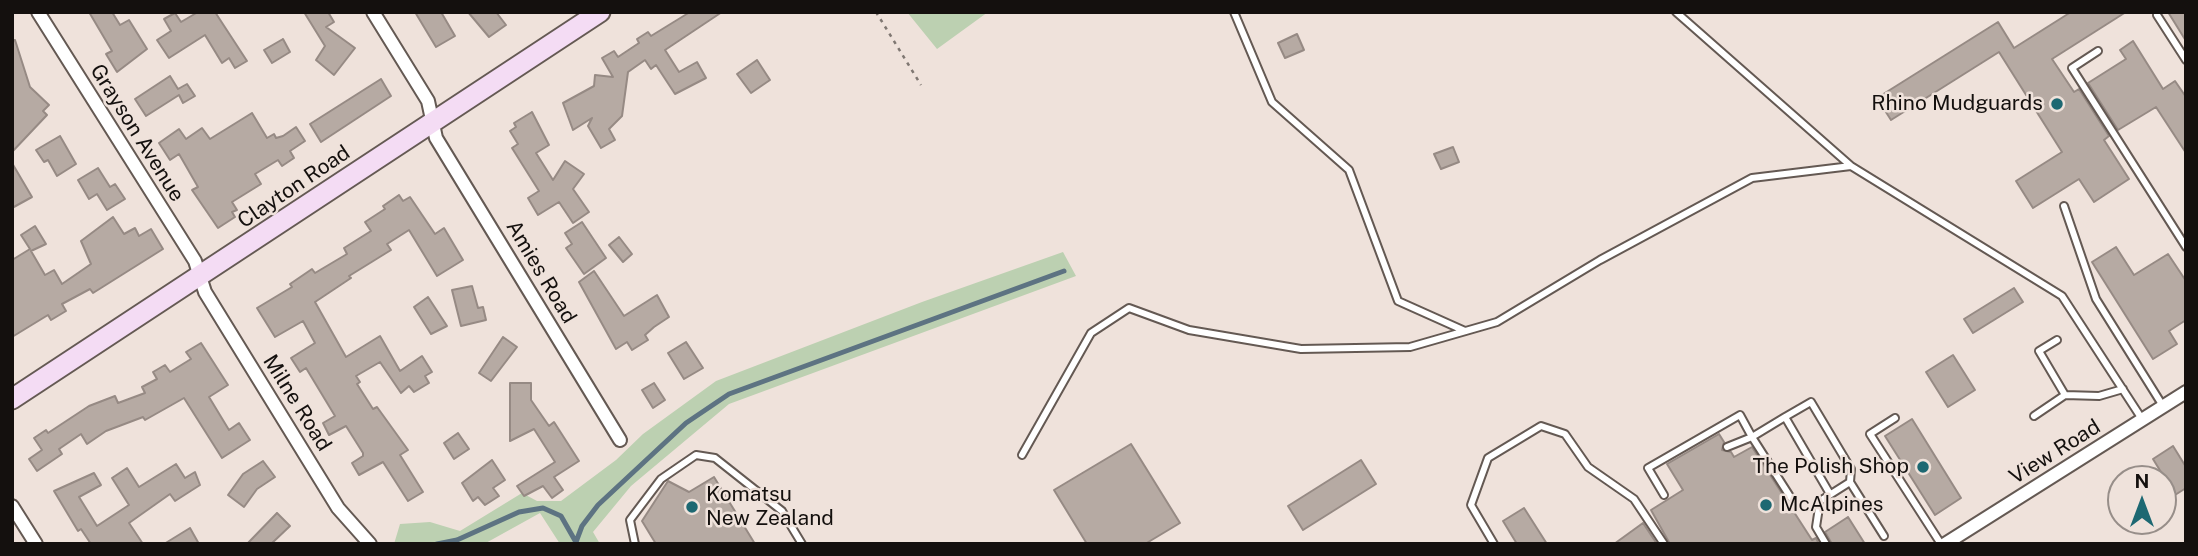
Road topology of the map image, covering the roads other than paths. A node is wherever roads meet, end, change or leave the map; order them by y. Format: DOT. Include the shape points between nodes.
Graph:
graph roads {
  1 [pos="38,12"];
  2 [pos="373,12"];
  3 [pos="600,12"];
  4 [pos="1234,12"];
  5 [pos="1676,12"];
  6 [pos="2157,15"];
  7 [pos="2098,51"];
  8 [pos="2186,60"];
  9 [pos="433,122"];
  10 [pos="1851,166"];
  11 [pos="2064,206"];
  12 [pos="2186,247"];
  13 [pos="200,277"];
  14 [pos="1465,331"];
  15 [pos="2057,340"];
  16 [pos="2123,389"];
  17 [pos="2186,392"];
  18 [pos="2065,395"];
  19 [pos="12,399"];
  20 [pos="2163,406"];
  21 [pos="2034,416"];
  22 [pos="1785,417"];
  23 [pos="1895,418"];
  24 [pos="2142,419"];
  25 [pos="1752,437"];
  26 [pos="620,440"];
  27 [pos="1727,447"];
  28 [pos="1022,455"];
  29 [pos="1850,482"];
  30 [pos="1830,494"];
  31 [pos="1664,495"];
  32 [pos="1791,498"];
  33 [pos="12,506"];
  34 [pos="1884,536"];
  35 [pos="36,544"];
  36 [pos="370,544"];
  37 [pos="635,544"];
  38 [pos="802,544"];
  39 [pos="1494,544"];
  40 [pos="1664,544"];
  41 [pos="1826,544"];
  42 [pos="1943,544"];
  1 -- 13 [label="street, Grayson Avenue" via="192,257"];
  2 -- 9 [label="street, Amies Road" via="428,100"];
  3 -- 9 [label="main road, Clayton Road"];
  4 -- 14 [label="lane" via="1272,102 1349,170 1398,301"];
  5 -- 10 [label="lane"];
  6 -- 8 [label="lane"];
  7 -- 12 [label="lane" via="2072,68"];
  9 -- 13 [label="main road, Clayton Road"];
  9 -- 26 [label="street, Amies Road" via="436,138"];
  10 -- 14 [label="lane" via="1752,178 1497,322"];
  10 -- 16 [label="lane" via="2062,296"];
  11 -- 20 [label="lane" via="2096,299"];
  13 -- 19 [label="main road, Clayton Road"];
  13 -- 36 [label="street, Milne Road" via="338,508"];
  14 -- 28 [label="lane" via="1410,347 1301,349 1189,330 1129,308 1091,332"];
  15 -- 18 [label="lane" via="2039,351"];
  16 -- 18 [label="lane" via="2099,396"];
  16 -- 24 [label="lane"];
  17 -- 20 [label="street, View Road"];
  18 -- 21 [label="lane"];
  20 -- 24 [label="street, View Road"];
  22 -- 25 [label="lane"];
  22 -- 29 [label="lane" via="1811,401 1851,469"];
  22 -- 30 [label="lane"];
  23 -- 42 [label="lane" via="1870,434"];
  24 -- 42 [label="street, View Road"];
  25 -- 27 [label="lane"];
  25 -- 31 [label="lane" via="1740,415 1648,468"];
  25 -- 32 [label="lane"];
  29 -- 30 [label="lane"];
  29 -- 34 [label="lane"];
  30 -- 41 [label="lane" via="1820,501 1816,527"];
  33 -- 35 [label="street"];
  37 -- 38 [label="lane" via="630,520 661,479 696,455 715,458 782,511"];
  39 -- 40 [label="lane" via="1471,505 1488,458 1541,426 1565,433 1588,467 1634,499"];
}
